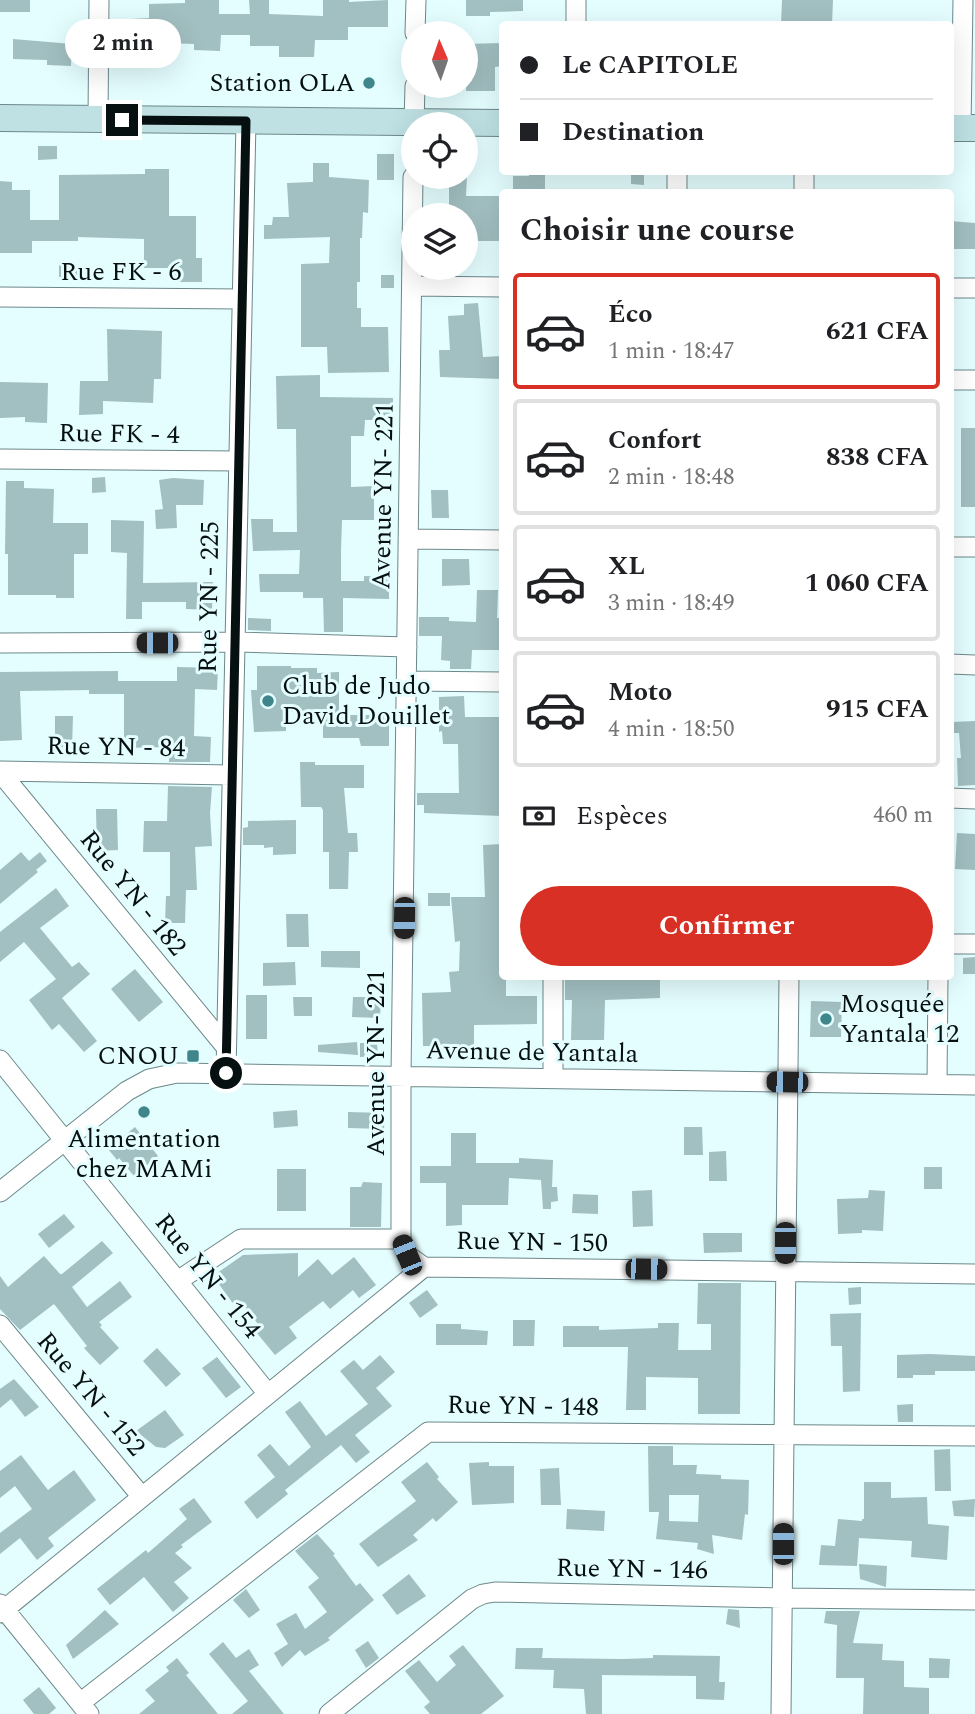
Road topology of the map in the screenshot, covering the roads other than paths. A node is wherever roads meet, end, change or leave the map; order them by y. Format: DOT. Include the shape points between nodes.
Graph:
graph roads {
  1 [pos="99,0"];
  2 [pos="415,0"];
  3 [pos="576,0"];
  4 [pos="963,0"];
  5 [pos="415,21"];
  6 [pos="576,21"];
  7 [pos="0,118"];
  8 [pos="98,120"];
  9 [pos="246,121"];
  10 [pos="401,123"];
  11 [pos="478,123"];
  12 [pos="499,123"];
  13 [pos="962,128"];
  14 [pos="414,189"];
  15 [pos="412,286"];
  16 [pos="499,287"];
  17 [pos="954,288"];
  18 [pos="975,288"];
  19 [pos="0,297"];
  20 [pos="242,299"];
  21 [pos="954,380"];
  22 [pos="975,380"];
  23 [pos="0,458"];
  24 [pos="238,461"];
  25 [pos="409,539"];
  26 [pos="499,540"];
  27 [pos="954,547"];
  28 [pos="975,547"];
  29 [pos="234,642"];
  30 [pos="0,643"];
  31 [pos="407,647"];
  32 [pos="954,664"];
  33 [pos="975,665"];
  34 [pos="407,681"];
  35 [pos="499,682"];
  36 [pos="0,772"];
  37 [pos="231,775"];
  38 [pos="954,798"];
  39 [pos="975,799"];
  40 [pos="954,944"];
  41 [pos="975,944"];
  42 [pos="553,980"];
  43 [pos="789,980"];
  44 [pos="938,980"];
  45 [pos="226,1047"];
  46 [pos="0,1060"];
  47 [pos="226,1073"];
  48 [pos="401,1076"];
  49 [pos="553,1078"];
  50 [pos="787,1082"];
  51 [pos="937,1084"];
  52 [pos="975,1085"];
  53 [pos="65,1140"];
  54 [pos="0,1192"];
  55 [pos="401,1239"];
  56 [pos="424,1267"];
  57 [pos="785,1270"];
  58 [pos="975,1274"];
  59 [pos="179,1280"];
  60 [pos="0,1325"];
  61 [pos="268,1394"];
  62 [pos="783,1435"];
  63 [pos="975,1436"];
  64 [pos="142,1497"];
  65 [pos="782,1598"];
  66 [pos="975,1600"];
  67 [pos="1,1609"];
  68 [pos="84,1709"];
  69 [pos="328,1714"];
  70 [pos="780,1714"];
  1 -- 8 [label="street"];
  2 -- 5 [label="street"];
  3 -- 6 [label="street"];
  4 -- 13 [label="street"];
  7 -- 8 [label="main road"];
  8 -- 9 [label="main road"];
  9 -- 10 [label="main road"];
  9 -- 20 [label="street, Rue YN - 225"];
  11 -- 12 [label="main road"];
  14 -- 15 [label="street, Avenue YN- 221"];
  15 -- 16 [label="street"];
  15 -- 25 [label="street, Avenue YN- 221"];
  17 -- 18 [label="street"];
  19 -- 20 [label="street, Rue FK - 6"];
  20 -- 24 [label="street, Rue YN - 225"];
  21 -- 22 [label="street"];
  23 -- 24 [label="street, Rue FK - 4"];
  24 -- 29 [label="street, Rue YN - 225"];
  25 -- 26 [label="street"];
  25 -- 31 [label="street, Avenue YN- 221"];
  27 -- 28 [label="street"];
  29 -- 30 [label="street"];
  29 -- 31 [label="street"];
  29 -- 37 [label="street, Rue YN - 225"];
  31 -- 34 [label="street, Avenue YN- 221"];
  32 -- 33 [label="street"];
  34 -- 35 [label="street"];
  34 -- 48 [label="street, Avenue YN- 221"];
  36 -- 37 [label="street, Rue YN - 84"];
  36 -- 45 [label="street, Rue YN - 182"];
  37 -- 45 [label="street, Rue YN - 225"];
  38 -- 39 [label="street"];
  40 -- 41 [label="street"];
  42 -- 49 [label="street"];
  43 -- 50 [label="street"];
  44 -- 51 [label="street"];
  45 -- 47 [label="street, Rue YN - 225"];
  46 -- 53 [label="street, Rue YN - 154"];
  47 -- 48 [label="street, Avenue de Yantala"];
  47 -- 53 [label="street, Avenue de Yantala" via="177,1073 149,1079"];
  48 -- 49 [label="street, Avenue de Yantala"];
  48 -- 55 [label="street, Avenue YN- 221"];
  49 -- 50 [label="street, Avenue de Yantala"];
  50 -- 51 [label="street, Avenue de Yantala"];
  50 -- 57 [label="street"];
  51 -- 52 [label="street, Avenue de Yantala"];
  53 -- 54 [label="street, Avenue de Yantala"];
  53 -- 59 [label="street, Rue YN - 154"];
  55 -- 56 [label="street" via="407,1255"];
  55 -- 59 [label="street" via="241,1239"];
  56 -- 57 [label="street, Rue YN - 150"];
  56 -- 61 [label="street"];
  57 -- 58 [label="street, Rue YN - 150"];
  57 -- 62 [label="street"];
  59 -- 61 [label="street, Rue YN - 154"];
  60 -- 64 [label="street, Rue YN - 152"];
  61 -- 64 [label="street"];
  62 -- 63 [label="street, Rue YN - 148"];
  62 -- 65 [label="street"];
  62 -- 68 [label="street, Rue YN - 148" via="428,1432"];
  64 -- 67 [label="street"];
  65 -- 66 [label="street, Rue YN - 146"];
  65 -- 69 [label="street, Rue YN - 146" via="483,1594"];
  65 -- 70 [label="street"];
  67 -- 68 [label="street"];
}
